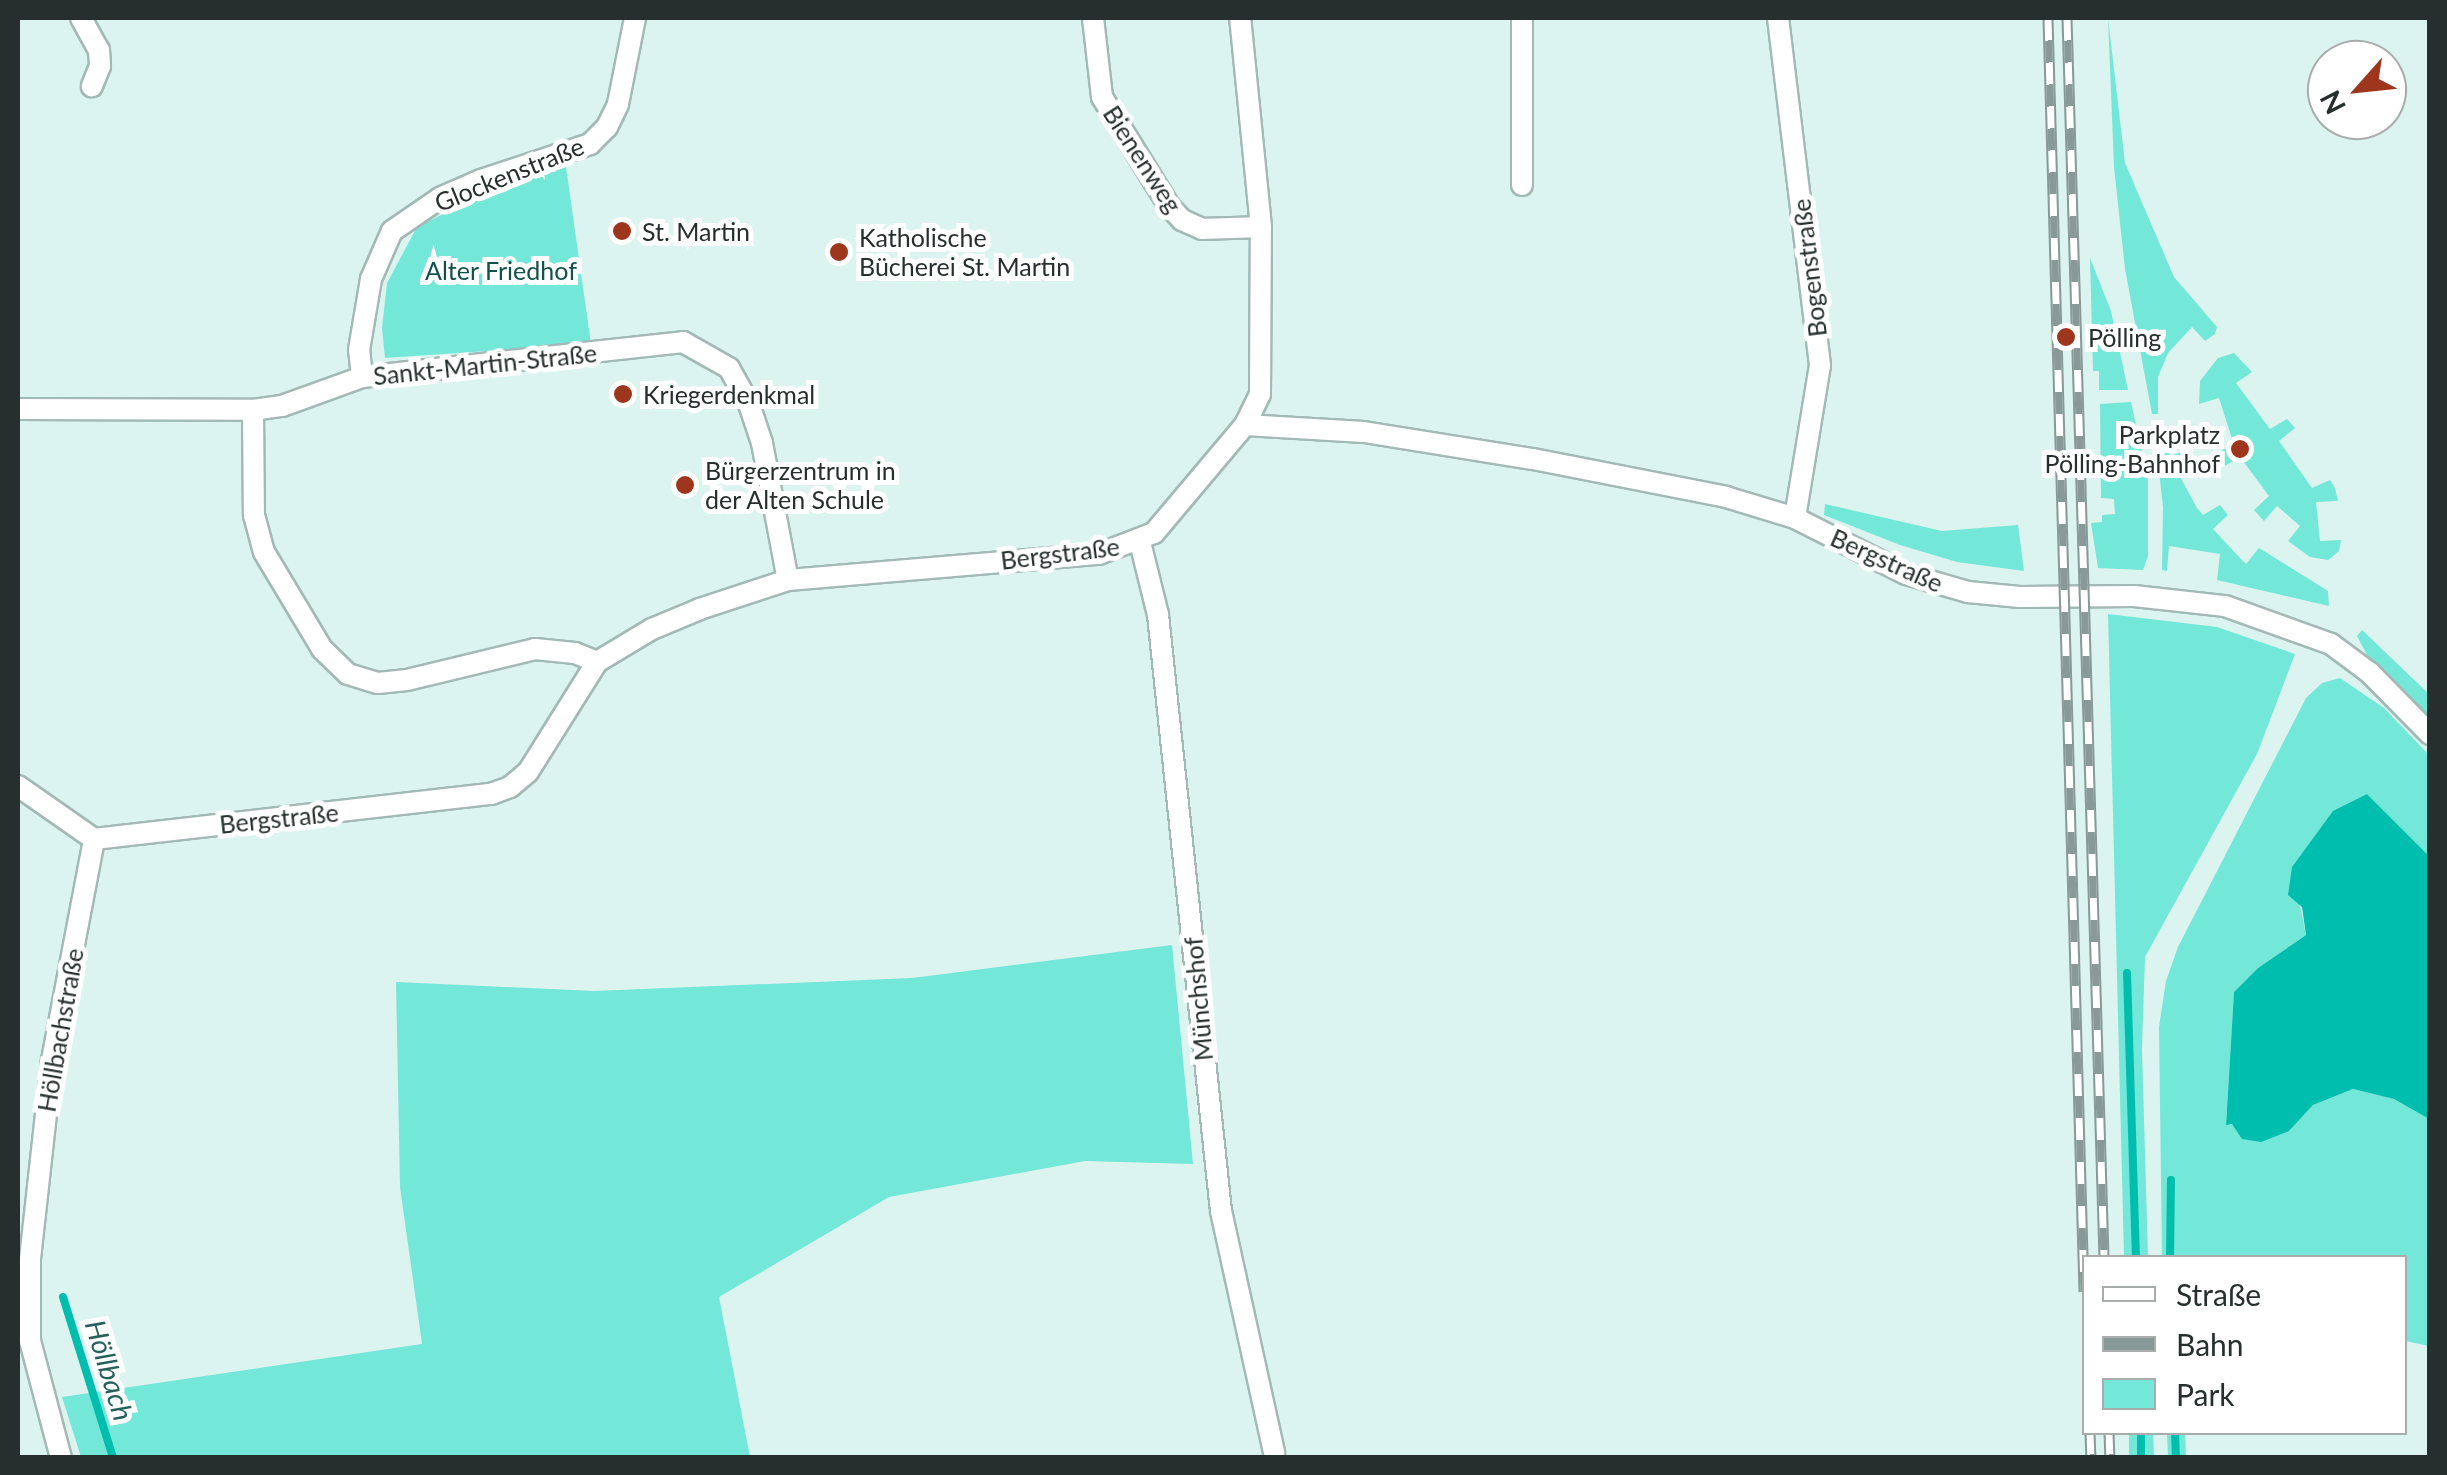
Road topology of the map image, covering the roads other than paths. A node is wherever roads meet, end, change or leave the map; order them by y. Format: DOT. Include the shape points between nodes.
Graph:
graph roads {
  1 [pos="81,18"];
  2 [pos="635,18"];
  3 [pos="1093,18"];
  4 [pos="1240,18"];
  5 [pos="1522,18"];
  6 [pos="1778,18"];
  7 [pos="92,86"];
  8 [pos="1522,185"];
  9 [pos="1261,226"];
  10 [pos="362,377"];
  11 [pos="18,410"];
  12 [pos="253,410"];
  13 [pos="1246,425"];
  14 [pos="1795,518"];
  15 [pos="1140,542"];
  16 [pos="788,580"];
  17 [pos="597,662"];
  18 [pos="2430,734"];
  19 [pos="18,786"];
  20 [pos="94,839"];
  21 [pos="24,1343"];
  22 [pos="1274,1453"];
  23 [pos="61,1458"];
  1 -- 7 [label="street" via="98,50"];
  2 -- 10 [label="street, Glockenstraße" via="618,104 590,144 481,180 392,230 371,279 359,350"];
  3 -- 9 [label="street, Bienenweg" via="1102,96 1169,206 1202,229"];
  4 -- 9 [label="street"];
  5 -- 8 [label="street"];
  6 -- 14 [label="street, Bogenstraße" via="1820,365"];
  9 -- 13 [label="street" via="1263,366"];
  10 -- 12 [label="street, Sankt-Martin-Straße"];
  10 -- 16 [label="street, Sankt-Martin-Straße" via="692,345 728,368 749,404"];
  11 -- 12 [label="street, Sankt-Martin-Straße"];
  12 -- 17 [label="street" via="254,515 264,552 322,649 348,674 378,684 535,650"];
  13 -- 14 [label="street, Bergstraße" via="1364,432 1532,459"];
  13 -- 15 [label="street, Bergstraße" via="1166,522"];
  14 -- 18 [label="street, Bergstraße" via="1946,588 1993,596 2188,599 2288,626 2357,661"];
  15 -- 16 [label="street, Bergstraße" via="1099,554"];
  15 -- 22 [label="street, Münchshof" via="1158,615 1221,1211"];
  16 -- 17 [label="street, Bergstraße" via="652,628"];
  17 -- 20 [label="street, Bergstraße" via="528,772 491,794"];
  19 -- 20 [label="street"];
  20 -- 21 [label="street, Höllbachstraße" via="40,1153"];
  21 -- 23 [label="street, Höllbachstraße"];
}
